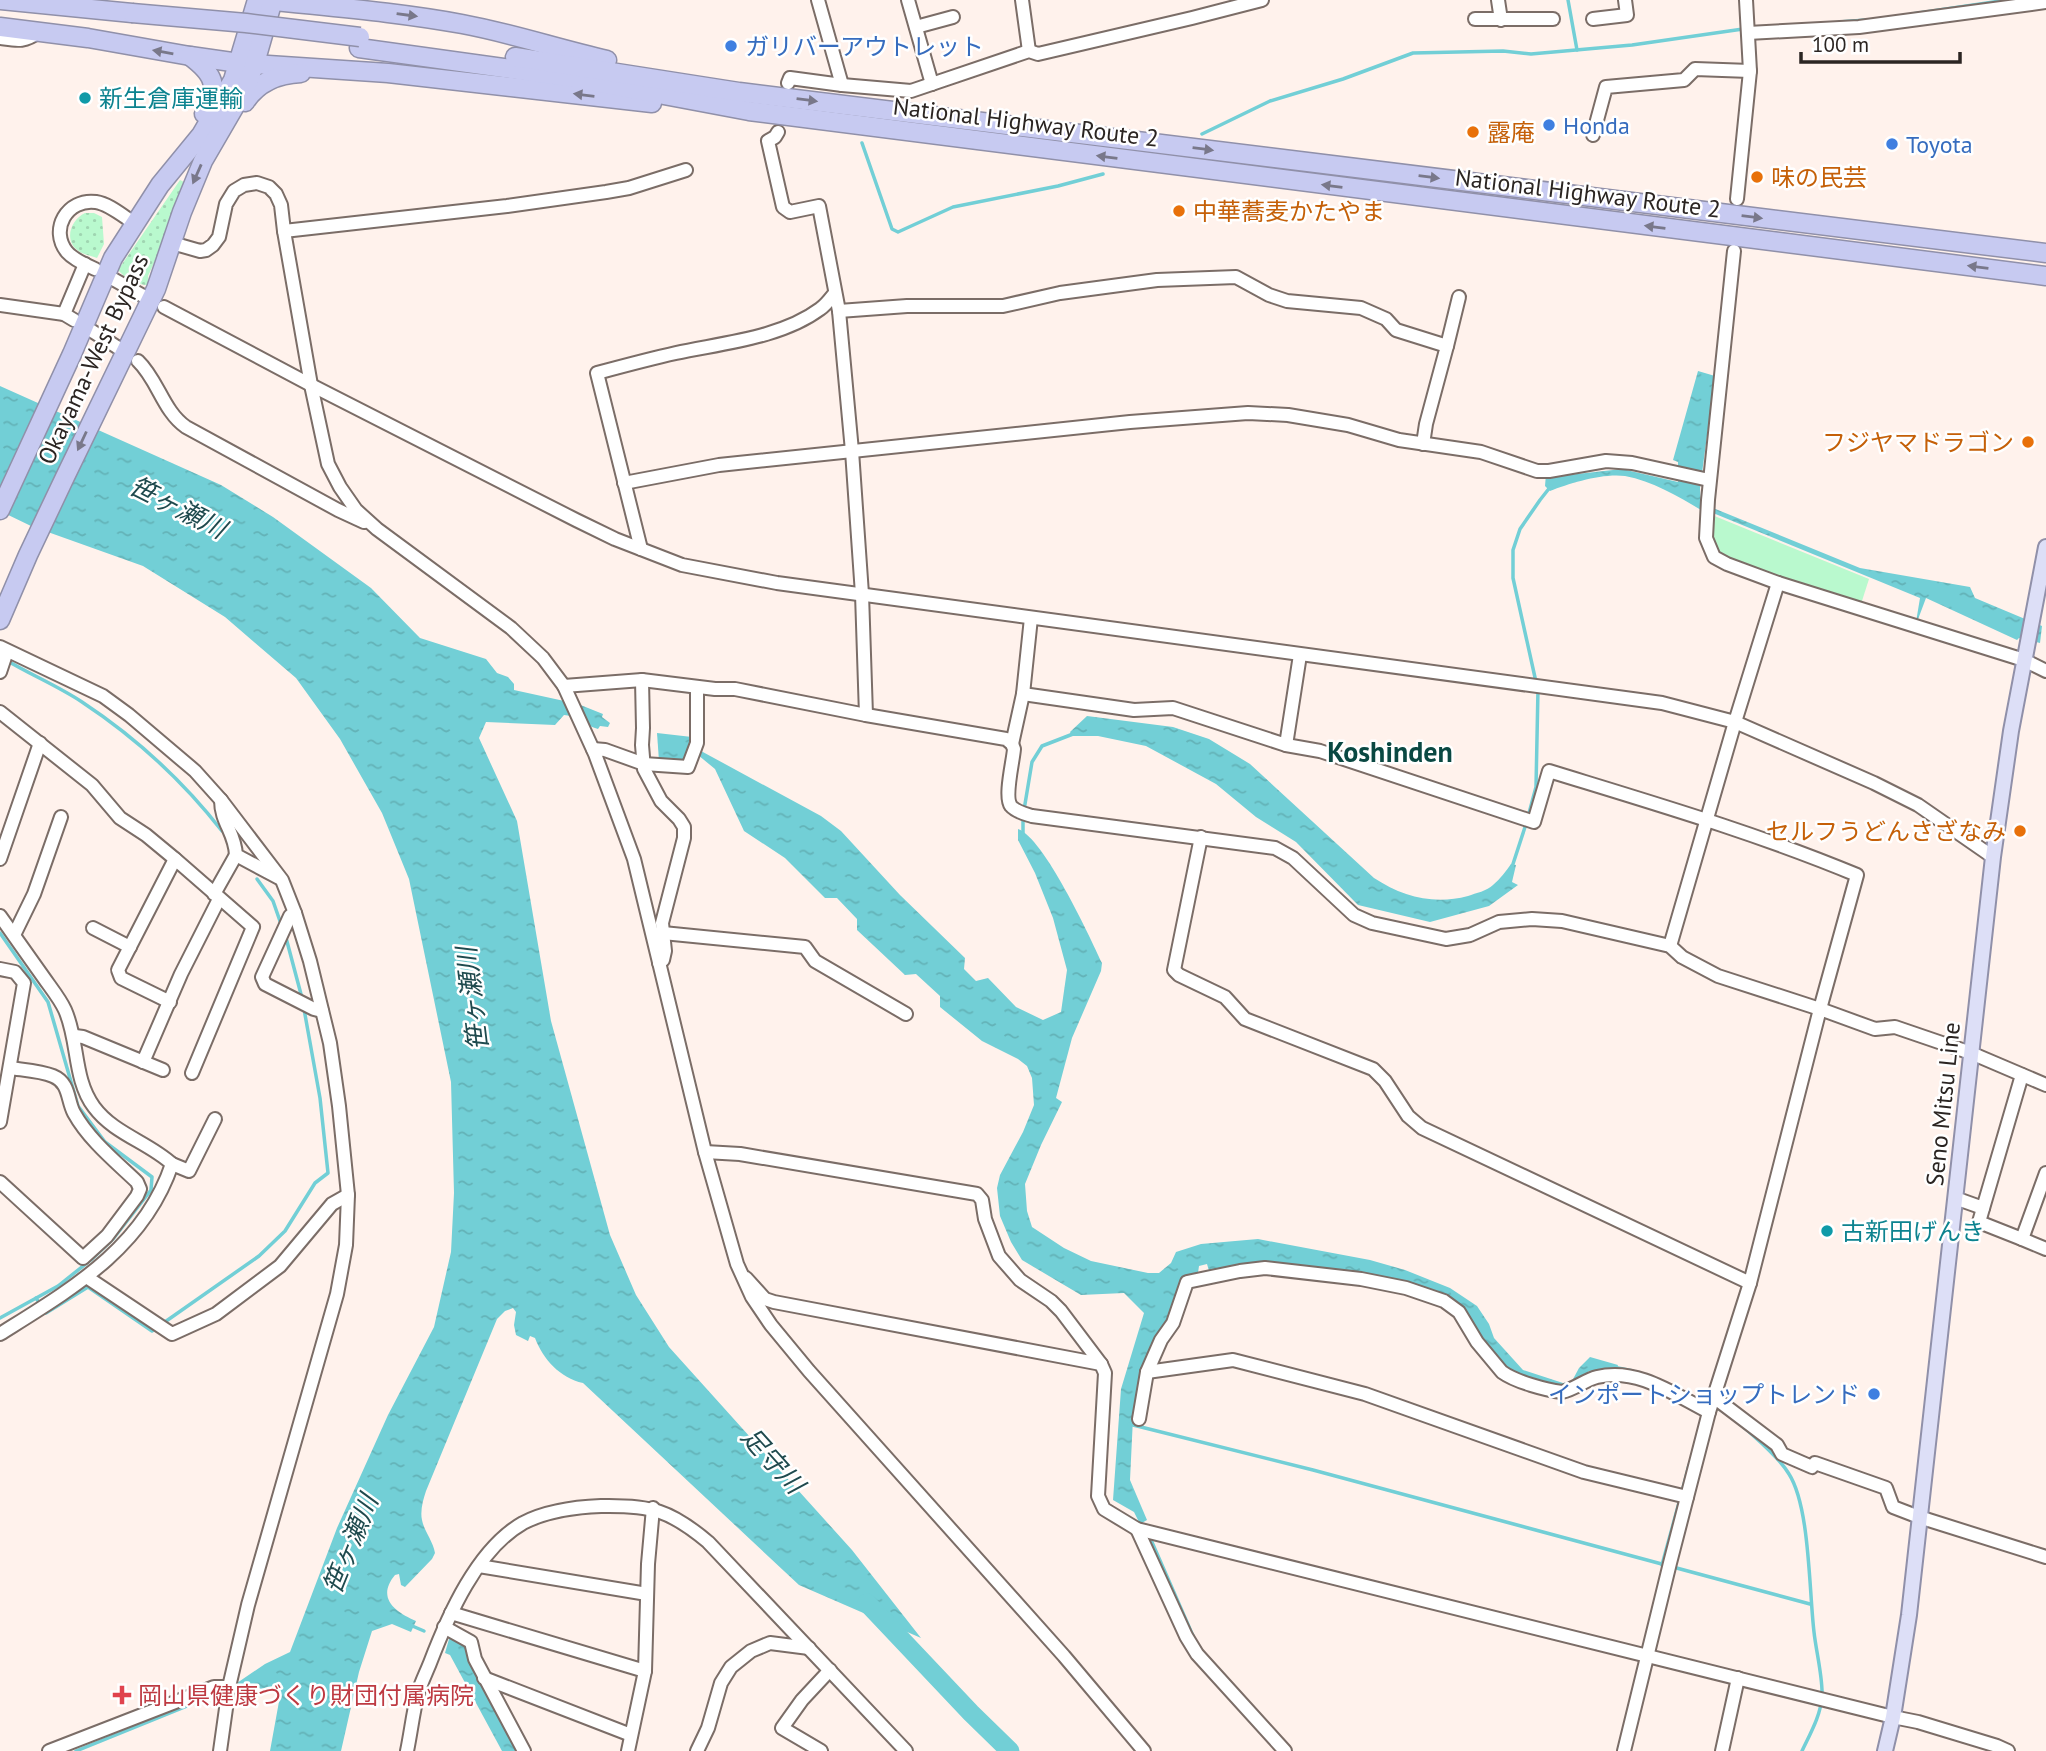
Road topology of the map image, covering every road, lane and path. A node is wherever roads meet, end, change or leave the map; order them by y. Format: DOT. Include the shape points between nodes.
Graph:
graph roads {
  1 [pos="0,0"];
  2 [pos="257,0"];
  3 [pos="266,0"];
  4 [pos="273,0"];
  5 [pos="818,0"];
  6 [pos="908,0"];
  7 [pos="1022,0"];
  8 [pos="1262,0"];
  9 [pos="1498,0"];
  10 [pos="1625,0"];
  11 [pos="1746,0"];
  12 [pos="2046,2"];
  13 [pos="0,12"];
  14 [pos="953,17"];
  15 [pos="132,18"];
  16 [pos="1475,19"];
  17 [pos="1553,19"];
  18 [pos="1593,19"];
  19 [pos="1501,20"];
  20 [pos="0,27"];
  21 [pos="916,27"];
  22 [pos="38,32"];
  23 [pos="1748,33"];
  24 [pos="0,38"];
  25 [pos="359,43"];
  26 [pos="1029,51"];
  27 [pos="190,56"];
  28 [pos="247,63"];
  29 [pos="1750,71"];
  30 [pos="388,73"];
  31 [pos="788,83"];
  32 [pos="932,84"];
  33 [pos="842,85"];
  34 [pos="739,92"];
  35 [pos="749,111"];
  36 [pos="778,132"];
  37 [pos="1593,135"];
  38 [pos="213,140"];
  39 [pos="686,170"];
  40 [pos="160,186"];
  41 [pos="1737,199"];
  42 [pos="134,223"];
  43 [pos="284,231"];
  44 [pos="172,243"];
  45 [pos="1734,251"];
  46 [pos="2046,253"];
  47 [pos="2046,276"];
  48 [pos="113,279"];
  49 [pos="835,293"];
  50 [pos="145,297"];
  51 [pos="1459,297"];
  52 [pos="0,305"];
  53 [pos="164,307"];
  54 [pos="839,311"];
  55 [pos="92,331"];
  56 [pos="1447,346"];
  57 [pos="120,349"];
  58 [pos="138,360"];
  59 [pos="311,385"];
  60 [pos="1423,444"];
  61 [pos="852,451"];
  62 [pos="1709,481"];
  63 [pos="624,483"];
  64 [pos="0,510"];
  65 [pos="377,528"];
  66 [pos="2046,547"];
  67 [pos="641,549"];
  68 [pos="1779,583"];
  69 [pos="862,594"];
  70 [pos="1031,618"];
  71 [pos="0,620"];
  72 [pos="1300,655"];
  73 [pos="3,658"];
  74 [pos="2024,660"];
  75 [pos="2046,671"];
  76 [pos="642,680"];
  77 [pos="564,687"];
  78 [pos="697,687"];
  79 [pos="1023,694"];
  80 [pos="0,712"];
  81 [pos="866,715"];
  82 [pos="1735,722"];
  83 [pos="40,743"];
  84 [pos="1012,744"];
  85 [pos="1286,744"];
  86 [pos="591,746"];
  87 [pos="644,764"];
  88 [pos="221,800"];
  89 [pos="61,817"];
  90 [pos="1706,819"];
  91 [pos="1201,837"];
  92 [pos="236,855"];
  93 [pos="1993,857"];
  94 [pos="0,859"];
  95 [pos="175,859"];
  96 [pos="282,880"];
  97 [pos="217,897"];
  98 [pos="295,913"];
  99 [pos="0,916"];
  100 [pos="93,928"];
  101 [pos="663,933"];
  102 [pos="14,935"];
  103 [pos="1670,946"];
  104 [pos="130,947"];
  105 [pos="659,963"];
  106 [pos="0,969"];
  107 [pos="170,1002"];
  108 [pos="1820,1009"];
  109 [pos="322,1011"];
  110 [pos="906,1013"];
  111 [pos="75,1036"];
  112 [pos="1971,1053"];
  113 [pos="143,1062"];
  114 [pos="10,1068"];
  115 [pos="163,1070"];
  116 [pos="192,1073"];
  117 [pos="2022,1075"];
  118 [pos="2046,1085"];
  119 [pos="215,1119"];
  120 [pos="0,1122"];
  121 [pos="705,1152"];
  122 [pos="172,1164"];
  123 [pos="2046,1173"];
  124 [pos="0,1182"];
  125 [pos="348,1195"];
  126 [pos="1955,1198"];
  127 [pos="1983,1208"];
  128 [pos="2022,1239"];
  129 [pos="2046,1249"];
  130 [pos="741,1275"];
  131 [pos="88,1278"];
  132 [pos="1750,1283"];
  133 [pos="0,1334"];
  134 [pos="1101,1364"];
  135 [pos="1147,1372"];
  136 [pos="1709,1406"];
  137 [pos="1139,1419"];
  138 [pos="1683,1496"];
  139 [pos="653,1508"];
  140 [pos="1919,1517"];
  141 [pos="1137,1529"];
  142 [pos="2046,1557"];
  143 [pos="478,1566"];
  144 [pos="647,1594"];
  145 [pos="451,1613"];
  146 [pos="444,1627"];
  147 [pos="808,1648"];
  148 [pos="1648,1656"];
  149 [pos="830,1670"];
  150 [pos="645,1671"];
  151 [pos="484,1678"];
  152 [pos="1738,1678"];
  153 [pos="229,1688"];
  154 [pos="1893,1717"];
  155 [pos="631,1735"];
  156 [pos="49,1751"];
  157 [pos="220,1751"];
  158 [pos="407,1751"];
  159 [pos="524,1751"];
  160 [pos="628,1751"];
  161 [pos="696,1751"];
  162 [pos="821,1751"];
  163 [pos="906,1751"];
  164 [pos="1144,1751"];
  165 [pos="1285,1751"];
  166 [pos="1625,1751"];
  167 [pos="1722,1751"];
  168 [pos="1885,1751"];
  169 [pos="2008,1751"];
  1 -- 15 [label="highway, National Highway Route 2"];
  2 -- 28 [label="highway, Okayama-West Bypass"];
  3 -- 4 [label="highway"];
  4 -- 28 [label="highway, Okayama-West Bypass"];
  4 -- 34 [label="highway, one-way" via="464,24"];
  5 -- 33 [label="street"];
  6 -- 21 [label="street"];
  7 -- 26 [label="street"];
  8 -- 26 [label="street" via="1038,54"];
  9 -- 19 [label="street"];
  10 -- 18 [label="street" via="1627,15"];
  11 -- 23 [label="street"];
  12 -- 23 [label="street" via="1859,27"];
  13 -- 15 [label="highway, National Highway Route 2"];
  14 -- 21 [label="street"];
  15 -- 25 [label="highway, National Highway Route 2, bridge" via="246,23"];
  16 -- 19 [label="street"];
  17 -- 19 [label="street"];
  20 -- 22 [label="highway"];
  21 -- 32 [label="street"];
  22 -- 24 [label="street" via="23,41"];
  27 -- 22 [label="highway, one-way"];
  23 -- 29 [label="street"];
  25 -- 34 [label="highway, National Highway Route 2" via="568,64"];
  25 -- 35 [label="highway, National Highway Route 2"];
  26 -- 32 [label="street"];
  27 -- 28 [label="highway"];
  27 -- 40 [label="highway" via="207,69 213,80 212,93"];
  28 -- 30 [label="highway"];
  28 -- 38 [label="highway, Okayama-West Bypass" via="246,88"];
  28 -- 40 [label="highway, Okayama-West Bypass" via="201,135"];
  29 -- 37 [label="street" via="1695,69 1684,80 1606,87"];
  29 -- 41 [label="street"];
  35 -- 30 [label="highway, one-way"];
  30 -- 38 [label="highway" via="284,74 256,88 228,129"];
  31 -- 33 [label="street" via="790,78"];
  32 -- 33 [label="street" via="911,91"];
  34 -- 46 [label="highway, National Highway Route 2, one-way"];
  47 -- 35 [label="highway, National Highway Route 2, one-way"];
  36 -- 49 [label="street" via="768,141 783,207 790,212 819,206"];
  38 -- 44 [label="highway, Okayama-West Bypass, one-way"];
  39 -- 43 [label="street" via="606,192"];
  40 -- 42 [label="highway, Okayama-West Bypass"];
  42 -- 52 [label="street" via="96,202 83,202 62,218 58,232 62,245 69,256 90,267 69,317"];
  42 -- 64 [label="highway, Okayama-West Bypass" via="107,268"];
  43 -- 44 [label="street" via="276,194 257,183 234,191 226,204 219,237 206,250"];
  43 -- 59 [label="street"];
  44 -- 71 [label="highway, Okayama-West Bypass, one-way" via="156,289"];
  45 -- 62 [label="street"];
  48 -- 50 [label="street"];
  49 -- 54 [label="street"];
  49 -- 63 [label="street" via="822,308 781,328 597,373"];
  51 -- 56 [label="street"];
  53 -- 59 [label="street"];
  54 -- 56 [label="street" via="1003,306 1157,280 1236,277 1287,301 1361,308 1386,319 1396,330"];
  54 -- 61 [label="street"];
  55 -- 57 [label="street"];
  56 -- 60 [label="street"];
  58 -- 65 [label="street" via="174,419"];
  59 -- 65 [label="street" via="328,464 356,510"];
  59 -- 67 [label="street"];
  60 -- 61 [label="street" via="1348,425 1248,413"];
  60 -- 62 [label="street" via="1481,452 1537,471 1606,461"];
  61 -- 63 [label="street" via="719,465"];
  61 -- 69 [label="street"];
  62 -- 68 [label="street" via="1706,537 1714,556"];
  63 -- 67 [label="street"];
  65 -- 77 [label="street" via="511,628 543,658"];
  66 -- 74 [label="main road, Seno Mitsu Line"];
  67 -- 69 [label="street" via="682,565 732,576"];
  68 -- 74 [label="street"];
  68 -- 82 [label="street"];
  69 -- 70 [label="street"];
  69 -- 81 [label="street"];
  70 -- 72 [label="street"];
  70 -- 79 [label="street"];
  72 -- 82 [label="street" via="1662,703"];
  72 -- 85 [label="street"];
  73 -- 88 [label="street" via="103,696 195,771"];
  74 -- 75 [label="street"];
  74 -- 93 [label="main road, Seno Mitsu Line"];
  76 -- 77 [label="street"];
  76 -- 78 [label="street"];
  76 -- 87 [label="street"];
  77 -- 86 [label="street"];
  78 -- 81 [label="street" via="735,689"];
  78 -- 87 [label="street" via="694,752 688,767"];
  79 -- 84 [label="street"];
  79 -- 85 [label="street" via="1134,710 1173,708"];
  80 -- 83 [label="street"];
  81 -- 84 [label="street" via="1006,739"];
  82 -- 90 [label="street"];
  82 -- 93 [label="street" via="1918,805"];
  83 -- 94 [label="street"];
  83 -- 95 [label="street" via="92,785 120,818"];
  84 -- 91 [label="street" via="1008,797 1018,811"];
  85 -- 90 [label="street" via="1320,751 1527,820 1534,821 1549,771"];
  86 -- 87 [label="street"];
  86 -- 105 [label="street" via="634,859"];
  87 -- 101 [label="street" via="654,790 684,827"];
  88 -- 92 [label="street" via="221,814 235,840"];
  88 -- 96 [label="street"];
  89 -- 102 [label="street"];
  90 -- 103 [label="street"];
  90 -- 108 [label="street" via="1857,875"];
  91 -- 103 [label="street" via="1275,848 1293,858 1354,915 1372,923 1446,939 1470,935 1499,922 1562,921"];
  91 -- 132 [label="street" via="1174,970 1179,975 1225,997 1245,1019 1373,1069 1422,1128"];
  92 -- 96 [label="street"];
  92 -- 97 [label="street"];
  93 -- 112 [label="main road, Seno Mitsu Line"];
  95 -- 97 [label="street"];
  95 -- 104 [label="street"];
  96 -- 98 [label="street"];
  97 -- 107 [label="street"];
  97 -- 116 [label="street" via="253,927"];
  98 -- 109 [label="street"];
  98 -- 109 [label="street" via="262,977 265,984"];
  99 -- 102 [label="street"];
  100 -- 104 [label="street"];
  101 -- 105 [label="street" via="665,951"];
  101 -- 110 [label="street" via="805,947 816,961"];
  102 -- 111 [label="street" via="64,1008"];
  103 -- 108 [label="street" via="1718,976"];
  104 -- 107 [label="street" via="118,970 121,978"];
  105 -- 121 [label="street"];
  106 -- 114 [label="street" via="15,972 24,983"];
  107 -- 113 [label="street"];
  108 -- 112 [label="street" via="1875,1029 1895,1027"];
  108 -- 132 [label="street"];
  109 -- 125 [label="street"];
  111 -- 113 [label="street"];
  111 -- 122 [label="street" via="82,1085 92,1104 120,1131"];
  112 -- 117 [label="street"];
  112 -- 126 [label="main road, Seno Mitsu Line"];
  113 -- 115 [label="street"];
  114 -- 120 [label="street"];
  114 -- 124 [label="street" via="54,1076 62,1083 73,1112 140,1189 107,1236 83,1258"];
  117 -- 118 [label="street"];
  117 -- 127 [label="street"];
  119 -- 122 [label="street" via="189,1171"];
  121 -- 130 [label="street"];
  121 -- 134 [label="street" via="977,1194 999,1256 1020,1280 1061,1311"];
  122 -- 131 [label="street" via="156,1201 134,1233"];
  123 -- 128 [label="street"];
  125 -- 131 [label="street" via="332,1204 280,1266 216,1314 172,1334"];
  125 -- 153 [label="street" via="346,1245 337,1294 248,1605"];
  126 -- 127 [label="street"];
  126 -- 140 [label="main road, Seno Mitsu Line"];
  127 -- 128 [label="street" via="1979,1222"];
  128 -- 129 [label="street"];
  130 -- 134 [label="street" via="774,1303"];
  130 -- 164 [label="street" via="771,1325 809,1371"];
  131 -- 133 [label="street"];
  132 -- 136 [label="street"];
  134 -- 141 [label="street" via="1105,1373 1098,1496 1104,1509"];
  135 -- 136 [label="street" via="1173,1323 1187,1282 1265,1268 1377,1281 1444,1301 1459,1312 1507,1376 1531,1384 1562,1392 1588,1379 1626,1376"];
  135 -- 137 [label="street"];
  135 -- 138 [label="street" via="1233,1360 1364,1394 1584,1472"];
  136 -- 138 [label="street"];
  136 -- 140 [label="street" via="1777,1445 1782,1454 1886,1488 1893,1507"];
  138 -- 148 [label="street"];
  139 -- 143 [label="street" via="589,1506 543,1515 510,1532"];
  139 -- 144 [label="street"];
  139 -- 147 [label="street" via="687,1524 708,1542"];
  140 -- 142 [label="street"];
  140 -- 154 [label="main road, Seno Mitsu Line"];
  141 -- 148 [label="street"];
  141 -- 165 [label="street" via="1197,1654"];
  143 -- 144 [label="street"];
  143 -- 145 [label="street"];
  144 -- 150 [label="street"];
  145 -- 146 [label="street"];
  145 -- 150 [label="street"];
  146 -- 151 [label="street" via="471,1642"];
  146 -- 158 [label="street" via="419,1692"];
  147 -- 149 [label="street"];
  147 -- 161 [label="street" via="770,1643 751,1651 731,1668"];
  148 -- 152 [label="street"];
  148 -- 166 [label="street"];
  149 -- 162 [label="street" via="782,1728"];
  149 -- 163 [label="street"];
  150 -- 155 [label="street"];
  151 -- 155 [label="street"];
  151 -- 159 [label="street"];
  152 -- 154 [label="street"];
  152 -- 167 [label="street"];
  153 -- 156 [label="street" via="214,1687"];
  153 -- 157 [label="street"];
  154 -- 168 [label="main road, Seno Mitsu Line"];
  154 -- 169 [label="street"];
  155 -- 160 [label="street"];
}
